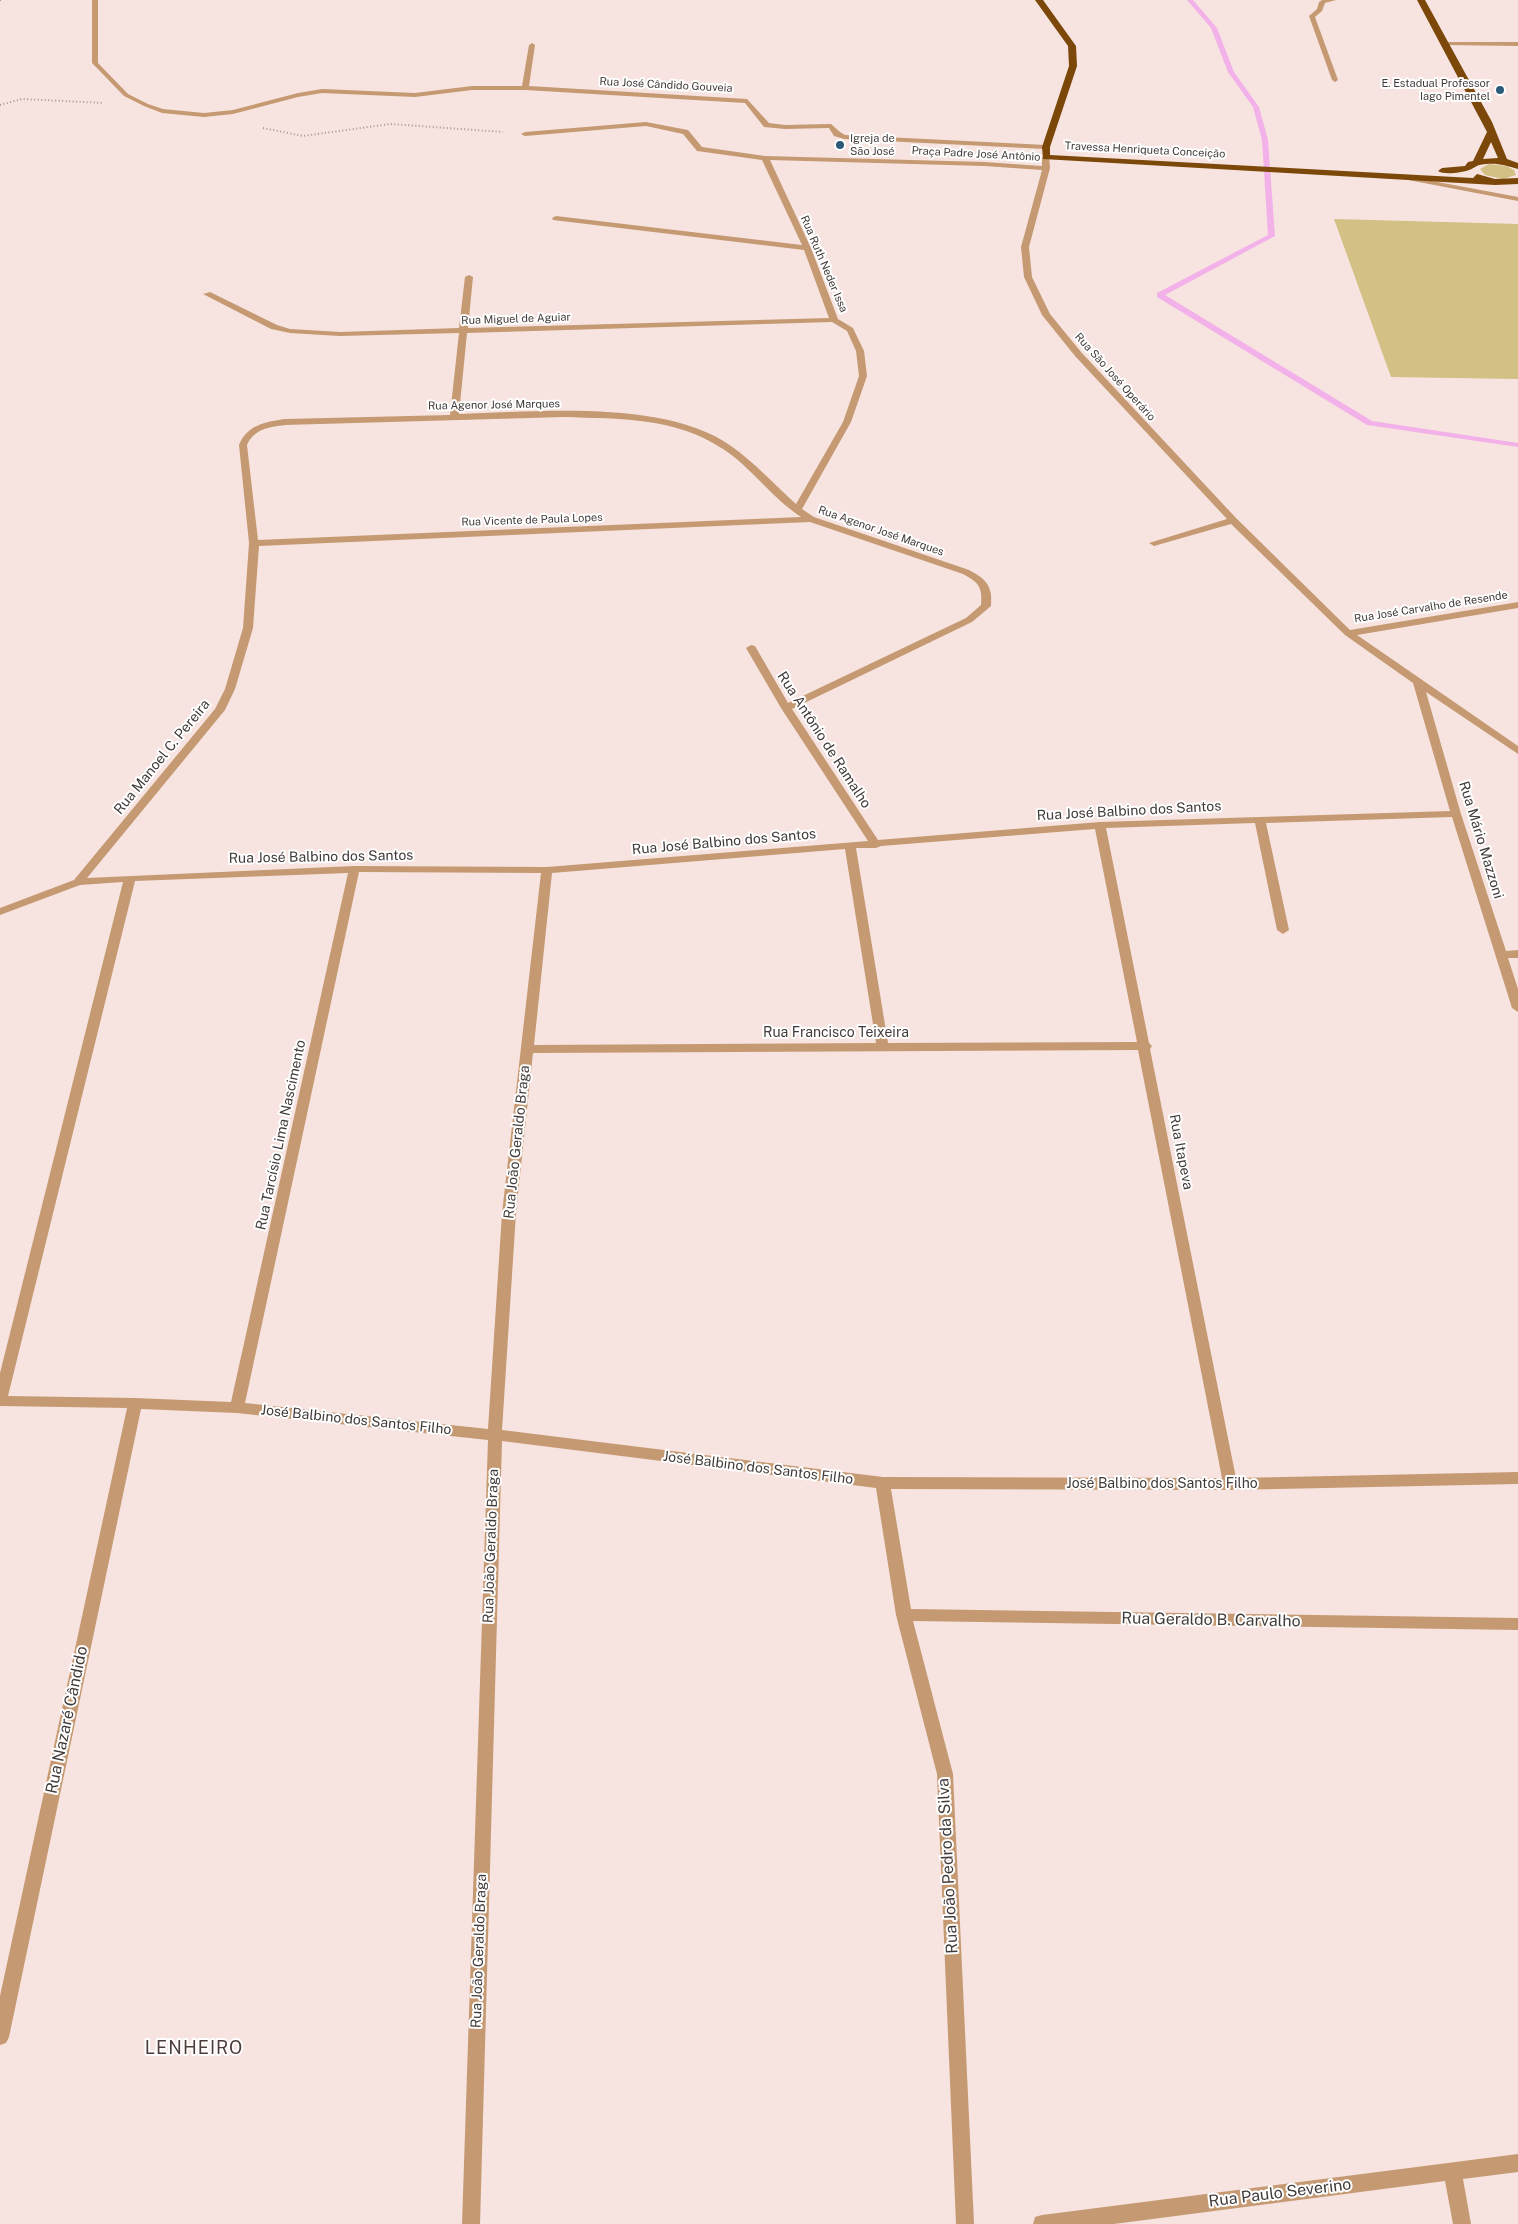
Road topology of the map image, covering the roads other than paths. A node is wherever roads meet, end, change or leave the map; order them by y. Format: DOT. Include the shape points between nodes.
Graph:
graph roads {
  1 [pos="95,0"];
  2 [pos="1039,0"];
  3 [pos="1333,0"];
  4 [pos="1421,0"];
  5 [pos="1446,44"];
  6 [pos="1518,44"];
  7 [pos="532,45"];
  8 [pos="1335,80"];
  9 [pos="525,88"];
  10 [pos="1492,131"];
  11 [pos="525,134"];
  12 [pos="844,137"];
  13 [pos="1046,147"];
  14 [pos="1046,157"];
  15 [pos="765,158"];
  16 [pos="1477,162"];
  17 [pos="1513,163"];
  18 [pos="1046,168"];
  19 [pos="1468,168"];
  20 [pos="1391,174"];
  21 [pos="1411,176"];
  22 [pos="1486,181"];
  23 [pos="1518,182"];
  24 [pos="1518,198"];
  25 [pos="556,218"];
  26 [pos="806,248"];
  27 [pos="469,277"];
  28 [pos="207,294"];
  29 [pos="834,320"];
  30 [pos="464,332"];
  31 [pos="454,417"];
  32 [pos="251,431"];
  33 [pos="797,510"];
  34 [pos="811,519"];
  35 [pos="1233,520"];
  36 [pos="254,543"];
  37 [pos="1154,543"];
  38 [pos="1518,605"];
  39 [pos="1348,633"];
  40 [pos="751,648"];
  41 [pos="1417,679"];
  42 [pos="786,708"];
  43 [pos="1518,751"];
  44 [pos="1456,814"];
  45 [pos="1260,821"];
  46 [pos="1100,825"];
  47 [pos="876,845"];
  48 [pos="850,847"];
  49 [pos="354,869"];
  50 [pos="547,870"];
  51 [pos="130,878"];
  52 [pos="78,882"];
  53 [pos="0,912"];
  54 [pos="1282,930"];
  55 [pos="1518,954"];
  56 [pos="1501,955"];
  57 [pos="1518,1008"];
  58 [pos="1146,1046"];
  59 [pos="883,1048"];
  60 [pos="526,1049"];
  61 [pos="0,1401"];
  62 [pos="135,1403"];
  63 [pos="237,1408"];
  64 [pos="495,1435"];
  65 [pos="1518,1478"];
  66 [pos="883,1483"];
  67 [pos="1230,1484"];
  68 [pos="904,1615"];
  69 [pos="1518,1624"];
  70 [pos="0,2037"];
  71 [pos="1518,2162"];
  72 [pos="1452,2171"];
  73 [pos="471,2224"];
  74 [pos="966,2224"];
  75 [pos="1042,2224"];
  76 [pos="1462,2224"];
  1 -- 9 [label="street, Rua José Cândido Gouveia" via="95,63 126,95 162,111 204,115 233,112 322,91 415,95 472,88"];
  2 -- 13 [label="highway, Rua São José Operário" via="1072,46 1074,55"];
  3 -- 8 [label="street" via="1322,2 1320,10 1312,16"];
  4 -- 5 [label="highway"];
  5 -- 6 [label="street"];
  5 -- 10 [label="highway"];
  7 -- 9 [label="street"];
  9 -- 12 [label="street, Rua José Cândido Gouveia" via="747,101 767,124 831,126"];
  10 -- 16 [label="highway"];
  10 -- 17 [label="highway"];
  11 -- 15 [label="street, Praça Padre José Antônio" via="646,124 685,132 700,149"];
  12 -- 13 [label="street, Travessa Henriqueta Conceição"];
  13 -- 14 [label="highway, Rua São José Operário"];
  14 -- 18 [label="street, Rua São José Operário"];
  14 -- 20 [label="highway, Travessa Henriqueta Conceição"];
  15 -- 18 [label="street, Praça Padre José Antônio"];
  15 -- 26 [label="street, Rua Ruth Neder Issa"];
  16 -- 17 [label="highway"];
  16 -- 19 [label="highway"];
  18 -- 35 [label="street, Rua São José Operário" via="1025,247 1028,277 1046,315 1078,354"];
  19 -- 21 [label="highway"];
  19 -- 22 [label="highway" via="1472,175"];
  20 -- 21 [label="highway, Travessa Henriqueta Conceição"];
  20 -- 24 [label="street"];
  21 -- 22 [label="highway"];
  22 -- 23 [label="highway"];
  25 -- 26 [label="street"];
  26 -- 29 [label="street, Rua Ruth Neder Issa"];
  27 -- 30 [label="street"];
  28 -- 30 [label="street, Rua Miguel de Aguiar" via="290,331 340,334"];
  29 -- 30 [label="street, Rua Miguel de Aguiar"];
  29 -- 33 [label="street, Rua Ruth Neder Issa" via="850,330 860,351 863,376 847,422"];
  30 -- 31 [label="street"];
  31 -- 32 [label="street, Rua Agenor José Marques" via="284,422"];
  31 -- 33 [label="street, Rua Agenor José Marques" via="604,415 670,422 727,447"];
  32 -- 36 [label="street, Rua Manoel C. Pereira" via="244,445"];
  33 -- 34 [label="street, Rua Agenor José Marques"];
  34 -- 36 [label="street, Rua Vicente de Paula Lopes"];
  34 -- 42 [label="street, Rua Agenor José Marques" via="966,572 983,581 988,592 986,606 969,620"];
  35 -- 37 [label="street"];
  35 -- 39 [label="street, Rua São José Operário"];
  36 -- 52 [label="street, Rua Manoel C. Pereira" via="248,628 236,675 220,710"];
  38 -- 39 [label="street, Rua José Carvalho de Resende"];
  39 -- 41 [label="street, Rua São José Operário"];
  40 -- 42 [label="street, Rua Antônio de Ramalho"];
  41 -- 43 [label="street, Rua São José Operário"];
  41 -- 44 [label="street, Rua Mário Mazzoni"];
  42 -- 47 [label="street, Rua Antônio de Ramalho"];
  44 -- 45 [label="street, Rua José Balbino dos Santos"];
  44 -- 56 [label="street, Rua Mário Mazzoni"];
  45 -- 46 [label="street, Rua José Balbino dos Santos"];
  45 -- 54 [label="street"];
  46 -- 47 [label="street, Rua José Balbino dos Santos"];
  46 -- 58 [label="street, Rua Itapeva"];
  47 -- 48 [label="street, Rua José Balbino dos Santos"];
  48 -- 50 [label="street, Rua José Balbino dos Santos"];
  48 -- 59 [label="street"];
  49 -- 50 [label="street, Rua José Balbino dos Santos"];
  49 -- 51 [label="street, Rua José Balbino dos Santos"];
  49 -- 63 [label="street, Rua Tarcísio Lima Nascimento"];
  50 -- 60 [label="street, Rua João Geraldo Braga"];
  51 -- 52 [label="street, Rua José Balbino dos Santos"];
  51 -- 61 [label="street"];
  52 -- 53 [label="street, Rua José Balbino dos Santos"];
  55 -- 56 [label="street"];
  56 -- 57 [label="street, Rua Mário Mazzoni"];
  58 -- 59 [label="street, Rua Francisco Teixeira"];
  58 -- 67 [label="street, Rua Itapeva"];
  59 -- 60 [label="street, Rua Francisco Teixeira"];
  60 -- 64 [label="street, Rua João Geraldo Braga" via="509,1213"];
  61 -- 62 [label="street, José Balbino dos Santos Filho"];
  62 -- 63 [label="street, José Balbino dos Santos Filho"];
  62 -- 70 [label="street, Rua Nazaré Cândido"];
  63 -- 64 [label="street, José Balbino dos Santos Filho"];
  64 -- 66 [label="street, José Balbino dos Santos Filho"];
  64 -- 73 [label="street, Rua João Geraldo Braga"];
  65 -- 67 [label="street, José Balbino dos Santos Filho"];
  66 -- 67 [label="street, José Balbino dos Santos Filho"];
  66 -- 68 [label="street, Rua João Pedro da Silva"];
  68 -- 69 [label="street, Rua Geraldo B. Carvalho"];
  68 -- 74 [label="street, Rua João Pedro da Silva" via="945,1774"];
  71 -- 72 [label="street, Rua Paulo Severino"];
  72 -- 75 [label="street, Rua Paulo Severino"];
  72 -- 76 [label="street"];
}
